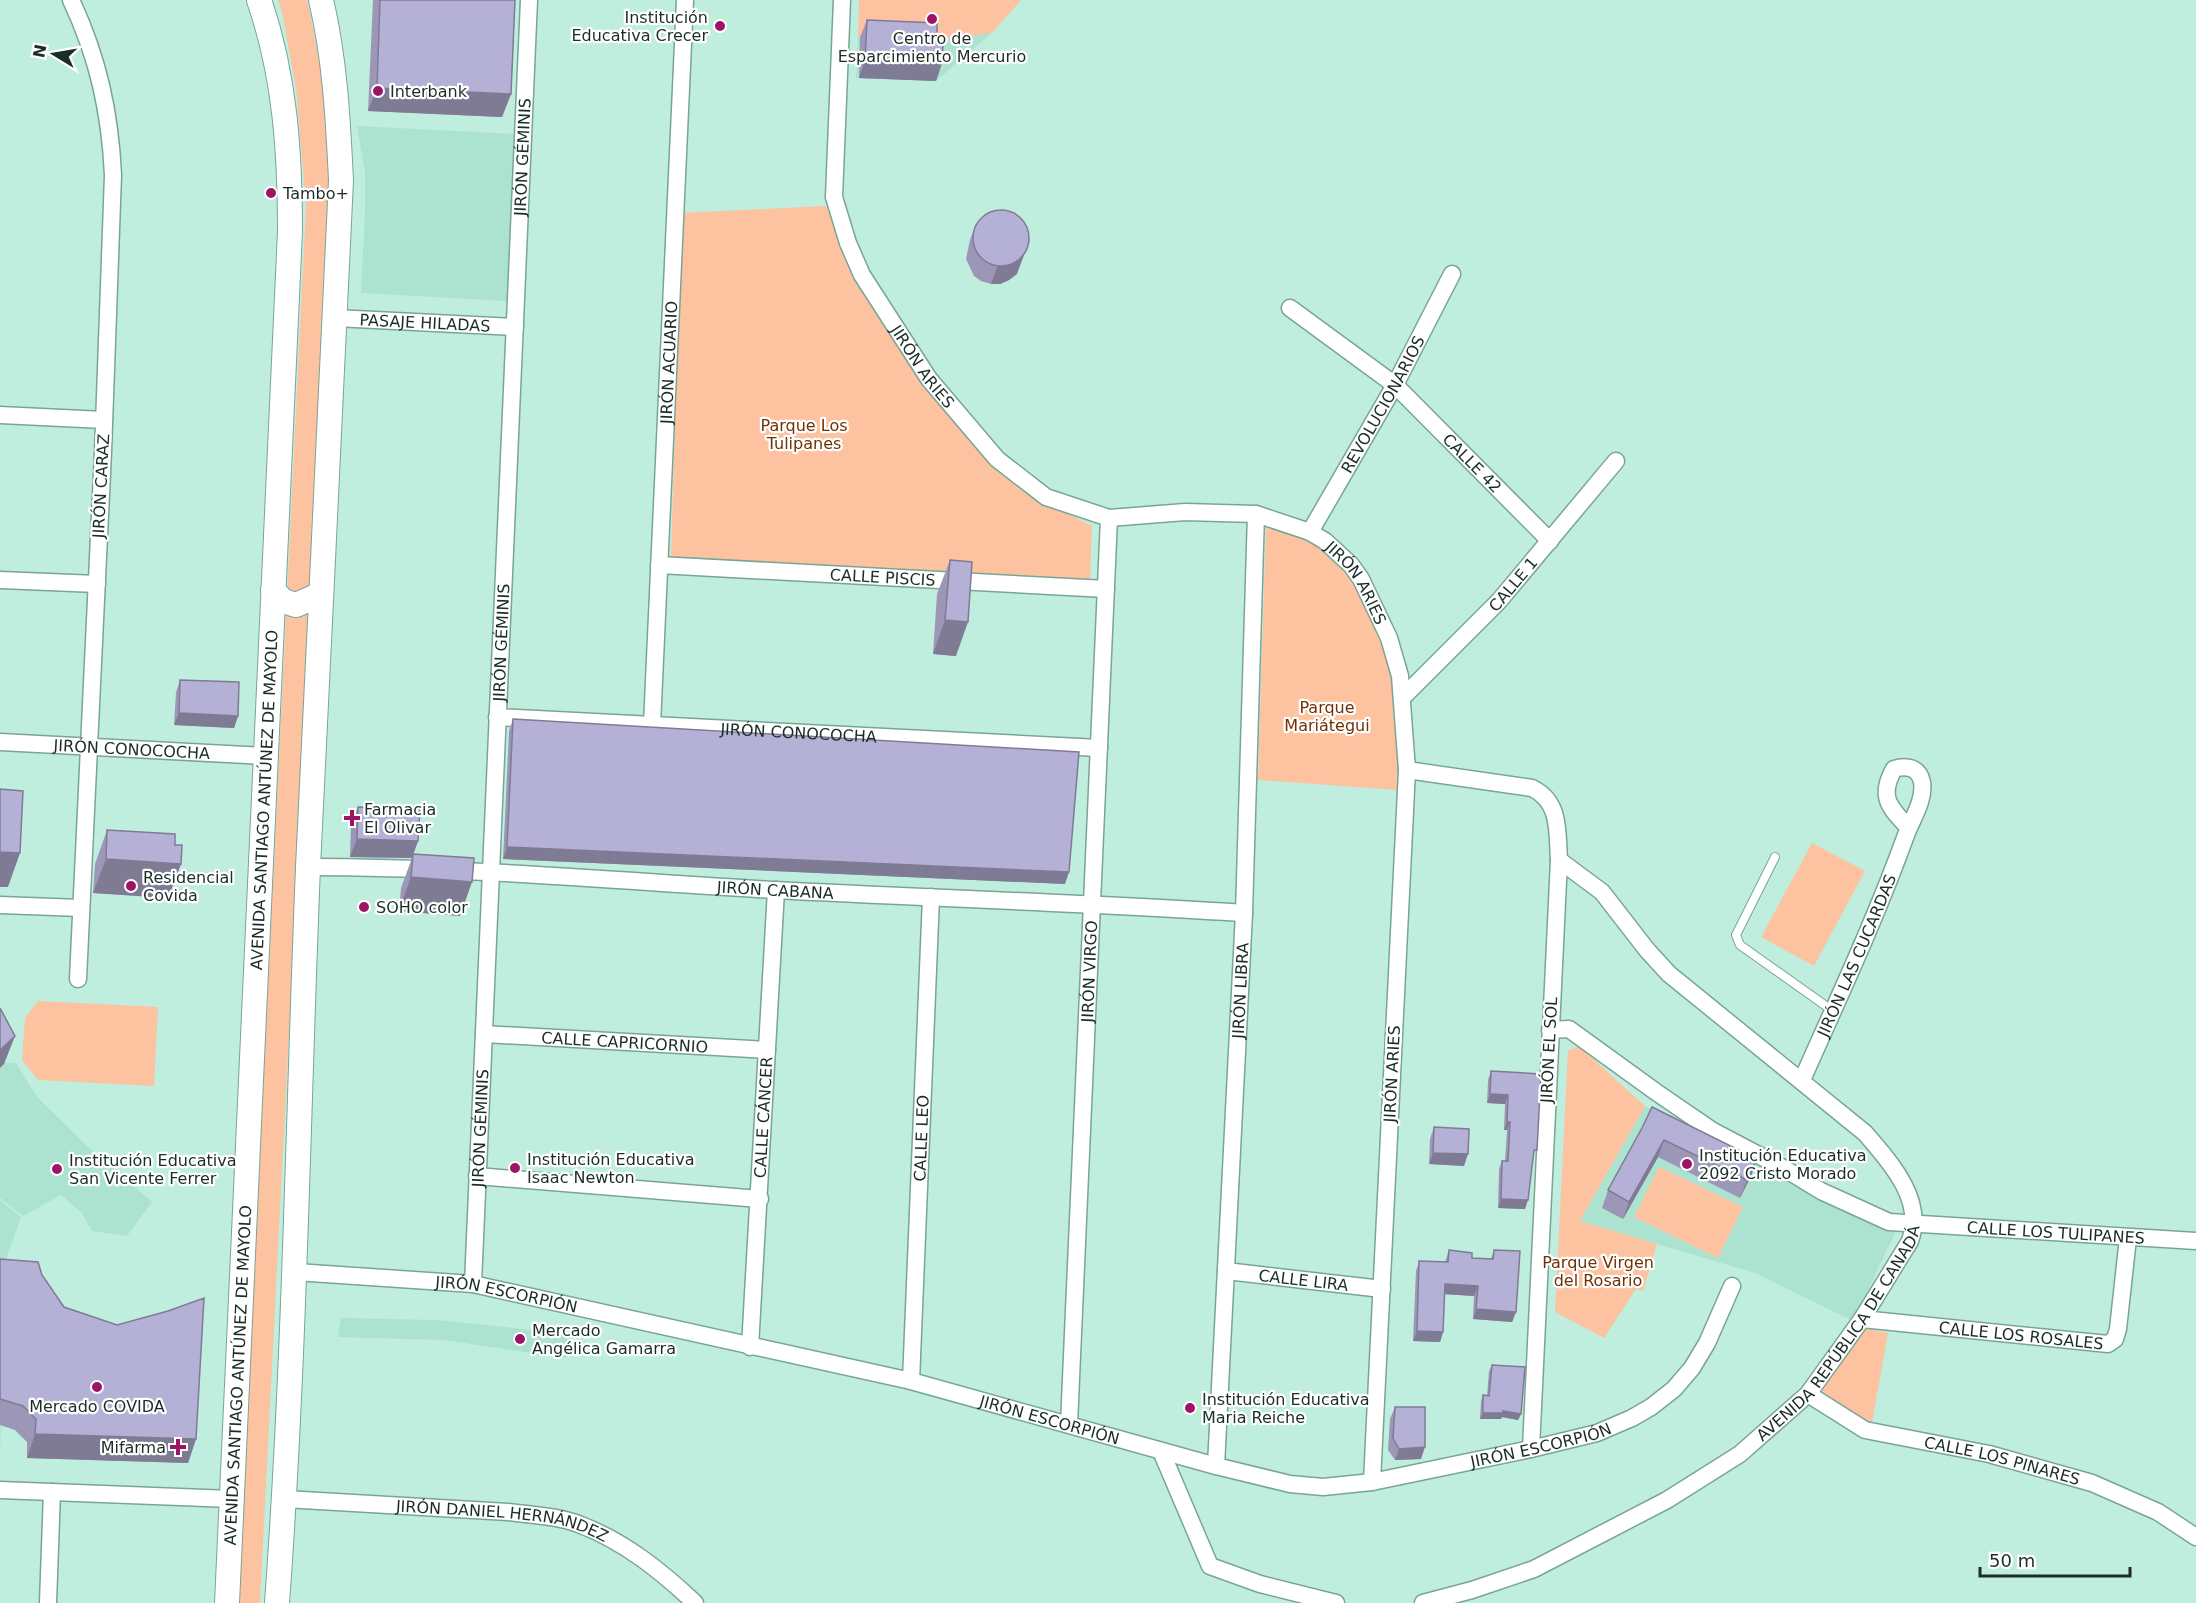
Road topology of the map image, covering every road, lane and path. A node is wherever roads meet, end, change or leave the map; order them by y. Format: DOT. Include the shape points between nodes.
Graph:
graph roads {
  1 [pos="71,0"];
  2 [pos="259,0"];
  3 [pos="321,0"];
  4 [pos="529,0"];
  5 [pos="685,0"];
  6 [pos="842,0"];
  7 [pos="1452,274"];
  8 [pos="1290,308"];
  9 [pos="335,318"];
  10 [pos="515,327"];
  11 [pos="1395,385"];
  12 [pos="0,415"];
  13 [pos="104,420"];
  14 [pos="1616,461"];
  15 [pos="1256,514"];
  16 [pos="1109,518"];
  17 [pos="1310,532"];
  18 [pos="1550,541"];
  19 [pos="659,565"];
  20 [pos="0,580"];
  21 [pos="97,584"];
  22 [pos="1106,589"];
  23 [pos="273,590"];
  24 [pos="321,594"];
  25 [pos="272,619"];
  26 [pos="320,622"];
  27 [pos="1402,698"];
  28 [pos="497,717"];
  29 [pos="652,725"];
  30 [pos="0,742"];
  31 [pos="90,747"];
  32 [pos="1099,748"];
  33 [pos="264,756"];
  34 [pos="1407,770"];
  35 [pos="1909,828"];
  36 [pos="1775,857"];
  37 [pos="1558,860"];
  38 [pos="308,867"];
  39 [pos="490,873"];
  40 [pos="776,890"];
  41 [pos="931,897"];
  42 [pos="1092,903"];
  43 [pos="0,905"];
  44 [pos="81,908"];
  45 [pos="1244,913"];
  46 [pos="78,979"];
  47 [pos="1833,1011"];
  48 [pos="1550,1029"];
  49 [pos="483,1034"];
  50 [pos="767,1050"];
  51 [pos="1802,1080"];
  52 [pos="477,1176"];
  53 [pos="760,1200"];
  54 [pos="1915,1223"];
  55 [pos="2128,1238"];
  56 [pos="2196,1241"];
  57 [pos="1226,1271"];
  58 [pos="296,1272"];
  59 [pos="472,1284"];
  60 [pos="1732,1286"];
  61 [pos="1382,1289"];
  62 [pos="1862,1319"];
  63 [pos="750,1347"];
  64 [pos="911,1381"];
  65 [pos="1808,1394"];
  66 [pos="1069,1424"];
  67 [pos="1531,1449"];
  68 [pos="1161,1451"];
  69 [pos="1216,1466"];
  70 [pos="1372,1482"];
  71 [pos="0,1490"];
  72 [pos="51,1492"];
  73 [pos="231,1499"];
  74 [pos="285,1499"];
  75 [pos="2196,1537"];
  76 [pos="1434,1602"];
  77 [pos="48,1603"];
  78 [pos="227,1603"];
  79 [pos="277,1603"];
  80 [pos="695,1603"];
  81 [pos="1336,1603"];
  1 -- 13 [label="street, JIRÓN CARAZ" via="98,71 111,132 113,201"];
  2 -- 23 [label="main road, AVENIDA SANTIAGO ANTÚNEZ DE MAYOLO" via="282,92 290,195"];
  3 -- 9 [label="main road" via="334,74 341,180"];
  4 -- 10 [label="street, JIRÓN GÉMINIS"];
  5 -- 19 [label="street, JIRÓN ACUARIO"];
  6 -- 16 [label="street, JIRÓN ARIES" via="834,197 862,274 929,379 997,459 1046,497"];
  7 -- 11 [label="street, REVOLUCIONARIOS"];
  8 -- 11 [label="street, CALLE 42"];
  9 -- 10 [label="street, PASAJE HILADAS"];
  9 -- 24 [label="main road"];
  10 -- 28 [label="street, JIRÓN GÉMINIS"];
  11 -- 17 [label="street, REVOLUCIONARIOS"];
  11 -- 18 [label="street, CALLE 42"];
  12 -- 13 [label="street"];
  13 -- 21 [label="street, JIRÓN CARAZ"];
  14 -- 18 [label="street, CALLE 1"];
  15 -- 16 [label="street, JIRÓN ARIES" via="1185,512"];
  15 -- 17 [label="street, JIRÓN ARIES"];
  15 -- 45 [label="street, JIRÓN LIBRA"];
  16 -- 22 [label="street, JIRÓN VIRGO"];
  17 -- 27 [label="street, JIRÓN ARIES" via="1340,554 1361,579 1392,647"];
  18 -- 27 [label="street, CALLE 1" via="1488,614"];
  19 -- 22 [label="street, CALLE PISCIS"];
  19 -- 29 [label="street, JIRÓN ACUARIO"];
  20 -- 21 [label="street"];
  21 -- 31 [label="street, JIRÓN CARAZ"];
  22 -- 32 [label="street, JIRÓN VIRGO"];
  23 -- 24 [label="main road" via="284,601 296,604"];
  23 -- 25 [label="main road, AVENIDA SANTIAGO ANTÚNEZ DE MAYOLO"];
  24 -- 26 [label="main road"];
  25 -- 26 [label="main road" via="297,609"];
  25 -- 33 [label="main road, AVENIDA SANTIAGO ANTÚNEZ DE MAYOLO"];
  26 -- 38 [label="main road"];
  27 -- 34 [label="street, JIRÓN ARIES"];
  28 -- 29 [label="street, JIRÓN CONOCOCHA"];
  28 -- 39 [label="street, JIRÓN GÉMINIS"];
  29 -- 32 [label="street, JIRÓN CONOCOCHA"];
  30 -- 31 [label="street, JIRÓN CONOCOCHA"];
  31 -- 33 [label="street, JIRÓN CONOCOCHA"];
  31 -- 44 [label="street, JIRÓN CARAZ"];
  32 -- 42 [label="street, JIRÓN VIRGO"];
  33 -- 73 [label="main road, AVENIDA SANTIAGO ANTÚNEZ DE MAYOLO"];
  34 -- 37 [label="street, JIRÓN EL SOL" via="1537,791 1553,806"];
  34 -- 61 [label="street, JIRÓN ARIES"];
  35 -- 47 [label="street, JIRÓN LAS CUCARDAS"];
  36 -- 47 [label="lane" via="1736,935 1740,945"];
  37 -- 48 [label="street, JIRÓN EL SOL"];
  37 -- 51 [label="street, AVENIDA REPÚBLICA DE CANADÁ" via="1602,892 1669,974"];
  38 -- 39 [label="street, JIRÓN CABANA"];
  38 -- 58 [label="main road"];
  39 -- 40 [label="street, JIRÓN CABANA"];
  39 -- 49 [label="street, JIRÓN GÉMINIS"];
  40 -- 41 [label="street, JIRÓN CABANA"];
  40 -- 50 [label="street, CALLE CÁNCER"];
  41 -- 42 [label="street, JIRÓN CABANA"];
  41 -- 64 [label="street, CALLE LEO"];
  42 -- 45 [label="street, JIRÓN CABANA"];
  42 -- 66 [label="street, JIRÓN VIRGO"];
  43 -- 44 [label="street"];
  44 -- 46 [label="street, JIRÓN CARAZ"];
  45 -- 57 [label="street, JIRÓN LIBRA"];
  47 -- 51 [label="street, JIRÓN LAS CUCARDAS"];
  48 -- 54 [label="street, CALLE LOS TULIPANES" via="1569,1029 1713,1131 1821,1191 1889,1222"];
  48 -- 67 [label="street, JIRÓN EL SOL"];
  49 -- 50 [label="street, CALLE CAPRICORNIO"];
  49 -- 52 [label="street, JIRÓN GÉMINIS"];
  50 -- 53 [label="street, CALLE CÁNCER"];
  51 -- 54 [label="street, AVENIDA REPÚBLICA DE CANADÁ" via="1865,1133 1888,1159 1912,1204"];
  52 -- 53 [label="street"];
  52 -- 59 [label="street, JIRÓN GÉMINIS"];
  53 -- 63 [label="street, CALLE CÁNCER"];
  54 -- 55 [label="street, CALLE LOS TULIPANES"];
  54 -- 62 [label="street, AVENIDA REPÚBLICA DE CANADÁ" via="1910,1241"];
  55 -- 56 [label="street, CALLE LOS TULIPANES"];
  55 -- 62 [label="street, CALLE LOS ROSALES" via="2118,1329 2115,1339 2108,1344"];
  57 -- 61 [label="street, CALLE LIRA"];
  57 -- 69 [label="street, JIRÓN LIBRA"];
  58 -- 59 [label="street, JIRÓN ESCORPIÓN"];
  58 -- 74 [label="main road"];
  59 -- 63 [label="street, JIRÓN ESCORPIÓN"];
  60 -- 67 [label="street, JIRÓN ESCORPIÓN" via="1707,1343 1674,1389 1614,1427"];
  61 -- 70 [label="street, JIRÓN ARIES"];
  62 -- 65 [label="street, AVENIDA REPÚBLICA DE CANADÁ"];
  63 -- 64 [label="street, JIRÓN ESCORPIÓN"];
  64 -- 66 [label="street, JIRÓN ESCORPIÓN"];
  65 -- 75 [label="street, CALLE LOS PINARES" via="1864,1430 1989,1454 2092,1483 2158,1512"];
  65 -- 76 [label="street, AVENIDA REPÚBLICA DE CANADÁ" via="1740,1454 1667,1500 1534,1569"];
  66 -- 68 [label="street, JIRÓN ESCORPIÓN"];
  67 -- 70 [label="street, JIRÓN ESCORPIÓN"];
  68 -- 69 [label="street, JIRÓN ESCORPIÓN"];
  68 -- 81 [label="street" via="1210,1566 1260,1584"];
  69 -- 70 [label="street, JIRÓN ESCORPIÓN" via="1323,1488"];
  71 -- 72 [label="street"];
  72 -- 73 [label="street"];
  72 -- 77 [label="street"];
  73 -- 78 [label="main road, AVENIDA SANTIAGO ANTÚNEZ DE MAYOLO"];
  74 -- 79 [label="main road"];
  74 -- 80 [label="street, JIRÓN DANIEL HERNÁNDEZ" via="508,1512 580,1524 639,1556"];
}
